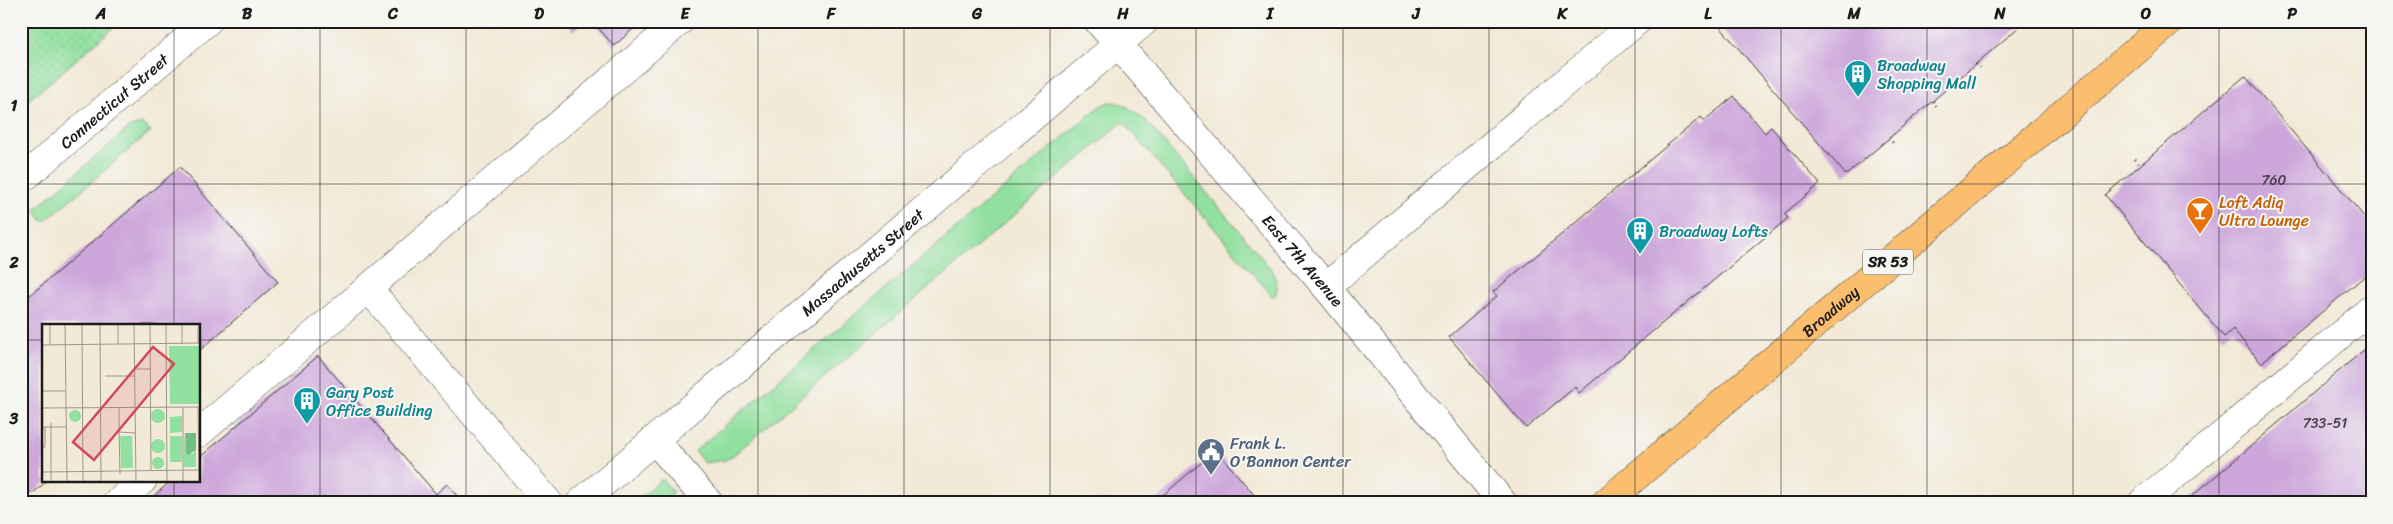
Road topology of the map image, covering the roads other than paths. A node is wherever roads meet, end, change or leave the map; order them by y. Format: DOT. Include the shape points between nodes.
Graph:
graph roads {
  1 [pos="208,21"];
  2 [pos="680,21"];
  3 [pos="1098,21"];
  4 [pos="1145,21"];
  5 [pos="1637,21"];
  6 [pos="2171,21"];
  7 [pos="1118,45"];
  8 [pos="21,180"];
  9 [pos="1326,287"];
  10 [pos="368,288"];
  11 [pos="2372,308"];
  12 [pos="200,432"];
  13 [pos="654,439"];
  14 [pos="141,482"];
  15 [pos="117,503"];
  16 [pos="548,503"];
  17 [pos="580,503"];
  18 [pos="709,503"];
  19 [pos="1503,503"];
  20 [pos="1605,503"];
  21 [pos="2142,503"];
  1 -- 8 [label="street, Connecticut Street"];
  2 -- 10 [label="street"];
  3 -- 7 [label="street, East 7th Avenue"];
  4 -- 7 [label="street, Massachusetts Street"];
  5 -- 9 [label="street"];
  6 -- 20 [label="main road, Broadway / SR 53"];
  7 -- 9 [label="street, East 7th Avenue"];
  7 -- 13 [label="street, Massachusetts Street"];
  9 -- 19 [label="street, East 7th Avenue"];
  10 -- 12 [label="street"];
  10 -- 16 [label="street"];
  11 -- 21 [label="street"];
  13 -- 17 [label="street, Massachusetts Street"];
  13 -- 18 [label="street"];
  14 -- 15 [label="street"];
}
